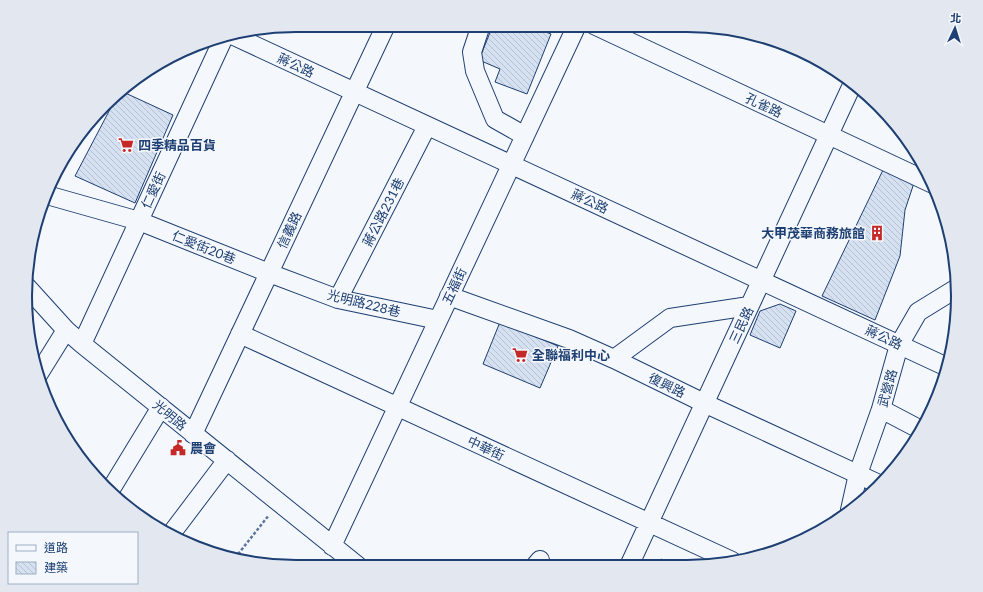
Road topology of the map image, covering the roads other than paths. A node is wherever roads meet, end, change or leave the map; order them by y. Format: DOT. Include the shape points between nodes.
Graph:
graph roads {
  1 [pos="383,32"];
  2 [pos="479,32"];
  3 [pos="574,32"];
  4 [pos="609,32"];
  5 [pos="238,39"];
  6 [pos="221,43"];
  7 [pos="850,89"];
  8 [pos="354,92"];
  9 [pos="427,126"];
  10 [pos="829,135"];
  11 [pos="525,136"];
  12 [pos="511,165"];
  13 [pos="924,180"];
  14 [pos="52,196"];
  15 [pos="139,221"];
  16 [pos="269,273"];
  17 [pos="761,280"];
  18 [pos="951,292"];
  19 [pos="32,294"];
  20 [pos="449,296"];
  21 [pos="338,299"];
  22 [pos="749,306"];
  23 [pos="438,320"];
  24 [pos="66,330"];
  25 [pos="240,334"];
  26 [pos="82,344"];
  27 [pos="899,345"];
  28 [pos="614,358"];
  29 [pos="942,365"];
  30 [pos="42,368"];
  31 [pos="704,403"];
  32 [pos="161,407"];
  33 [pos="397,407"];
  34 [pos="881,410"];
  35 [pos="916,428"];
  36 [pos="193,434"];
  37 [pos="227,460"];
  38 [pos="858,474"];
  39 [pos="875,482"];
  40 [pos="113,486"];
  41 [pos="852,502"];
  42 [pos="649,523"];
  43 [pos="174,530"];
  44 [pos="332,546"];
  45 [pos="724,557"];
  46 [pos="350,560"];
  47 [pos="632,560"];
  1 -- 8 [label="street, 信義路"];
  2 -- 11 [label="street" via="472,52 475,71 494,119"];
  3 -- 11 [label="street, 五福街"];
  4 -- 10 [label="street, 孔雀路"];
  5 -- 8 [label="street, 蔣公路"];
  6 -- 15 [label="street, 仁愛街"];
  7 -- 10 [label="street, 三民路"];
  8 -- 9 [label="street, 蔣公路"];
  8 -- 16 [label="street, 信義路"];
  9 -- 12 [label="street, 蔣公路"];
  9 -- 21 [label="street, 蔣公路231巷"];
  10 -- 13 [label="street, 孔雀路"];
  10 -- 17 [label="street, 三民路"];
  11 -- 12 [label="street, 五福街"];
  12 -- 17 [label="street, 蔣公路"];
  12 -- 20 [label="street, 五福街"];
  14 -- 15 [label="street, 仁愛街20巷"];
  15 -- 16 [label="street, 仁愛街20巷"];
  15 -- 26 [label="street, 仁愛街"];
  16 -- 21 [label="street, 光明路228巷"];
  16 -- 25 [label="street, 信義路"];
  17 -- 22 [label="street, 三民路"];
  17 -- 27 [label="street, 蔣公路"];
  18 -- 27 [label="street, 武營路" via="918,312"];
  19 -- 24 [label="street, 光明路"];
  20 -- 23 [label="street, 五福街"];
  20 -- 28 [label="street, 復興路"];
  21 -- 23 [label="street, 光明路228巷"];
  22 -- 28 [label="street" via="670,318"];
  22 -- 31 [label="street, 三民路"];
  23 -- 33 [label="street, 五福街"];
  24 -- 26 [label="street, 光明路"];
  24 -- 30 [label="street"];
  25 -- 33 [label="street, 中華街"];
  25 -- 36 [label="street, 信義路"];
  26 -- 32 [label="street, 光明路"];
  27 -- 29 [label="street, 蔣公路"];
  27 -- 34 [label="street, 武營路"];
  28 -- 31 [label="street, 復興路"];
  31 -- 38 [label="street, 復興路"];
  31 -- 42 [label="street, 三民路"];
  32 -- 36 [label="street, 光明路"];
  32 -- 40 [label="street"];
  33 -- 42 [label="street, 中華街"];
  33 -- 44 [label="street, 五福街"];
  34 -- 35 [label="street"];
  34 -- 38 [label="street, 武營路"];
  36 -- 37 [label="street, 光明路"];
  37 -- 43 [label="street"];
  37 -- 44 [label="street, 光明路"];
  38 -- 39 [label="street, 復興路"];
  38 -- 41 [label="street, 武營路"];
  42 -- 45 [label="street, 中華街"];
  42 -- 47 [label="street, 三民路"];
  44 -- 46 [label="street, 光明路"];
}
